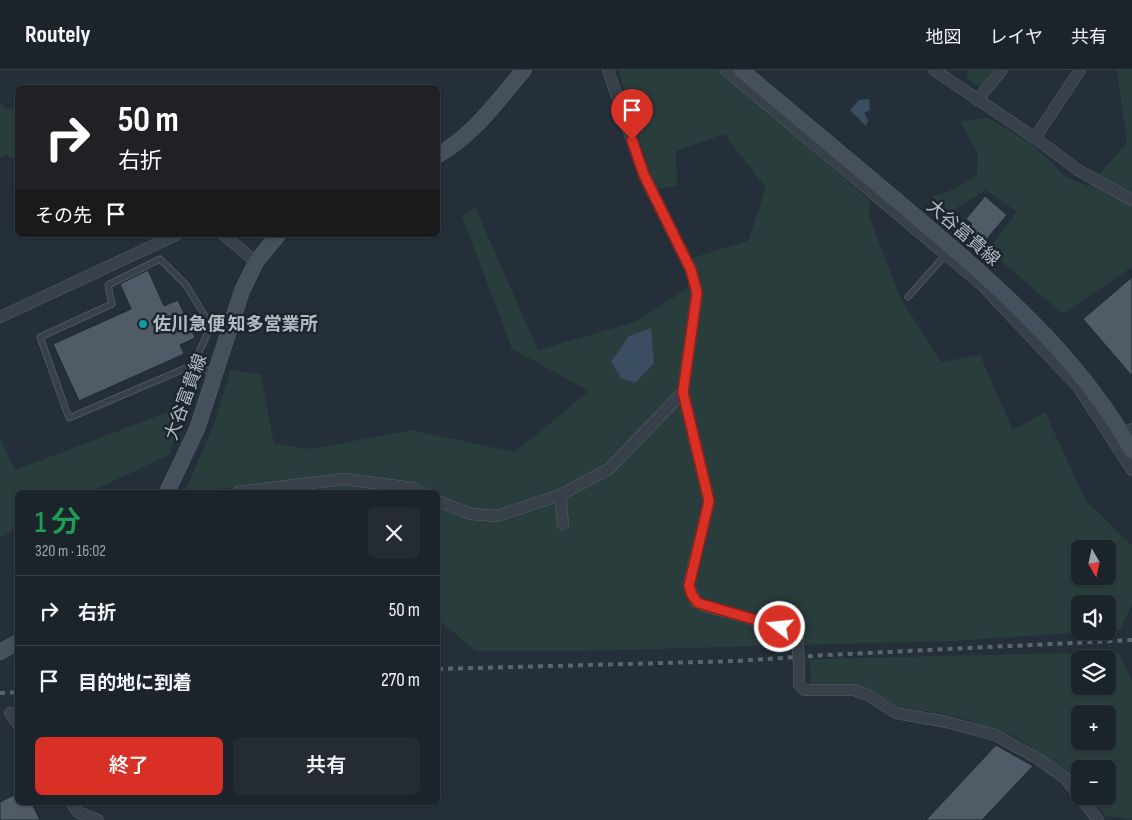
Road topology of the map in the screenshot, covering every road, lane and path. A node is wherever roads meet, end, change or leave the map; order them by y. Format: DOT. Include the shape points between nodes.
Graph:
graph roads {
  1 [pos="524,70"];
  2 [pos="608,70"];
  3 [pos="726,70"];
  4 [pos="741,70"];
  5 [pos="934,70"];
  6 [pos="1002,70"];
  7 [pos="1080,70"];
  8 [pos="977,100"];
  9 [pos="1035,138"];
  10 [pos="440,154"];
  11 [pos="1132,200"];
  12 [pos="172,237"];
  13 [pos="226,237"];
  14 [pos="276,237"];
  15 [pos="948,251"];
  16 [pos="256,262"];
  17 [pos="908,297"];
  18 [pos="0,317"];
  19 [pos="193,365"];
  20 [pos="216,373"];
  21 [pos="683,392"];
  22 [pos="1127,431"];
  23 [pos="1132,451"];
  24 [pos="1132,470"];
  25 [pos="168,490"];
  26 [pos="254,490"];
  27 [pos="418,490"];
  28 [pos="560,495"];
  29 [pos="440,502"];
  30 [pos="563,524"];
  31 [pos="15,644"];
  32 [pos="0,652"];
  33 [pos="10,713"];
  34 [pos="15,720"];
  35 [pos="73,805"];
  36 [pos="98,820"];
  37 [pos="1098,820"];
  1 -- 10 [label="main road" via="481,120 454,146"];
  2 -- 21 [label="street" via="644,175 691,270 697,293"];
  3 -- 15 [label="street"];
  4 -- 15 [label="main road, 大谷富貴線"];
  5 -- 8 [label="street"];
  6 -- 8 [label="street"];
  7 -- 9 [label="street"];
  8 -- 9 [label="street"];
  9 -- 11 [label="street" via="1078,170"];
  12 -- 18 [label="street"];
  13 -- 16 [label="street"];
  14 -- 16 [label="main road, 大谷富貴線"];
  15 -- 17 [label="lane"];
  15 -- 22 [label="main road, 大谷富貴線" via="997,288 1072,362"];
  15 -- 24 [label="street" via="1079,388"];
  16 -- 20 [label="main road, 大谷富貴線" via="242,291"];
  19 -- 19 [label="lane" via="211,326 186,285 160,259 108,285 112,304 40,338 69,418"];
  19 -- 20 [label="lane"];
  20 -- 25 [label="main road, 大谷富貴線" via="197,429"];
  21 -- 28 [label="street" via="608,469"];
  21 -- 37 [label="street, bridge" via="709,501 689,586 696,602 798,632 799,684 804,690 854,690 896,713 995,735 1065,778"];
  22 -- 23 [label="main road, 大谷富貴線"];
  26 -- 27 [label="street" via="344,479"];
  28 -- 29 [label="street" via="497,516 471,514"];
  28 -- 30 [label="street"];
  31 -- 32 [label="main road"];
  33 -- 34 [label="street"];
  35 -- 36 [label="street" via="78,812"];
}
